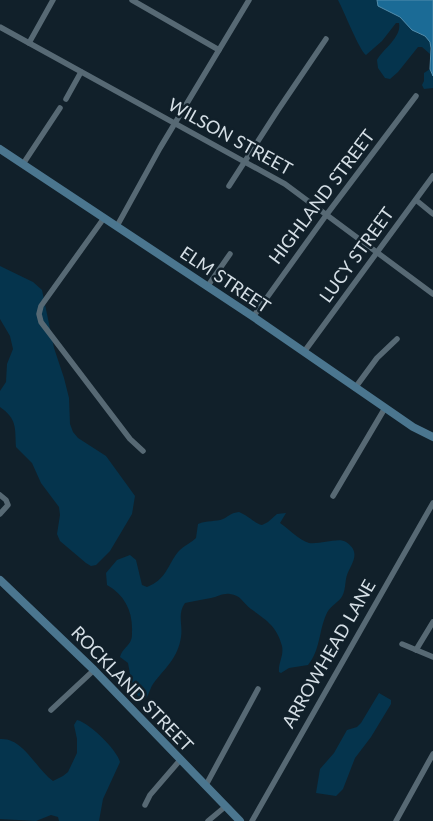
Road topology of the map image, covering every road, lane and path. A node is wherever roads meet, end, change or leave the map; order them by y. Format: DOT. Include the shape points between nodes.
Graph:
graph roads {
  1 [pos="52,0"];
  2 [pos="132,0"];
  3 [pos="247,1"];
  4 [pos="0,27"];
  5 [pos="326,39"];
  6 [pos="29,43"];
  7 [pos="219,50"];
  8 [pos="81,72"];
  9 [pos="416,96"];
  10 [pos="66,99"];
  11 [pos="60,108"];
  12 [pos="176,124"];
  13 [pos="0,149"];
  14 [pos="244,161"];
  15 [pos="24,164"];
  16 [pos="433,176"];
  17 [pos="230,186"];
  18 [pos="416,200"];
  19 [pos="327,214"];
  20 [pos="433,214"];
  21 [pos="104,218"];
  22 [pos="117,226"];
  23 [pos="378,252"];
  24 [pos="230,254"];
  25 [pos="207,287"];
  26 [pos="433,294"];
  27 [pos="253,318"];
  28 [pos="397,339"];
  29 [pos="304,352"];
  30 [pos="355,388"];
  31 [pos="385,408"];
  32 [pos="433,437"];
  33 [pos="143,451"];
  34 [pos="0,495"];
  35 [pos="333,496"];
  36 [pos="433,503"];
  37 [pos="0,514"];
  38 [pos="0,580"];
  39 [pos="433,622"];
  40 [pos="402,644"];
  41 [pos="416,650"];
  42 [pos="433,657"];
  43 [pos="94,670"];
  44 [pos="258,689"];
  45 [pos="51,710"];
  46 [pos="433,754"];
  47 [pos="181,759"];
  48 [pos="206,785"];
  49 [pos="145,805"];
  50 [pos="226,806"];
  51 [pos="208,821"];
  52 [pos="240,821"];
  53 [pos="252,821"];
  54 [pos="396,821"];
  1 -- 6 [label="street"];
  2 -- 7 [label="street"];
  3 -- 7 [label="street"];
  4 -- 6 [label="street, WILSON STREET"];
  5 -- 14 [label="street"];
  6 -- 8 [label="street, WILSON STREET"];
  7 -- 12 [label="street"];
  8 -- 10 [label="street"];
  8 -- 12 [label="street, WILSON STREET"];
  9 -- 19 [label="street, HIGHLAND STREET"];
  11 -- 15 [label="street"];
  12 -- 14 [label="street, WILSON STREET"];
  12 -- 22 [label="street"];
  13 -- 15 [label="street, ELM STREET"];
  14 -- 17 [label="street"];
  14 -- 19 [label="street, WILSON STREET" via="285,184"];
  15 -- 21 [label="street, ELM STREET"];
  16 -- 18 [label="street, LUCY STREET"];
  18 -- 20 [label="street"];
  18 -- 23 [label="street, LUCY STREET"];
  19 -- 23 [label="street, WILSON STREET"];
  19 -- 27 [label="street, HIGHLAND STREET"];
  21 -- 22 [label="street, ELM STREET"];
  21 -- 33 [label="street" via="41,306 39,314 41,322 130,439"];
  22 -- 25 [label="street, ELM STREET"];
  23 -- 26 [label="street, WILSON STREET"];
  23 -- 29 [label="street, LUCY STREET"];
  24 -- 25 [label="street"];
  25 -- 27 [label="street, ELM STREET"];
  27 -- 29 [label="street, ELM STREET"];
  28 -- 30 [label="street" via="377,358"];
  29 -- 30 [label="street, ELM STREET"];
  30 -- 31 [label="street, ELM STREET"];
  31 -- 32 [label="street, ELM STREET"];
  31 -- 35 [label="street"];
  34 -- 37 [label="street" via="8,505"];
  36 -- 53 [label="street, ARROWHEAD LANE"];
  38 -- 43 [label="street, ROCKLAND STREET"];
  39 -- 41 [label="street"];
  40 -- 41 [label="street"];
  41 -- 42 [label="street"];
  43 -- 45 [label="street"];
  43 -- 47 [label="street, ROCKLAND STREET"];
  44 -- 48 [label="street"];
  46 -- 54 [label="street"];
  47 -- 48 [label="street, ROCKLAND STREET"];
  47 -- 49 [label="street"];
  48 -- 50 [label="street, ROCKLAND STREET"];
  50 -- 51 [label="street"];
  50 -- 52 [label="street, ROCKLAND STREET"];
}
